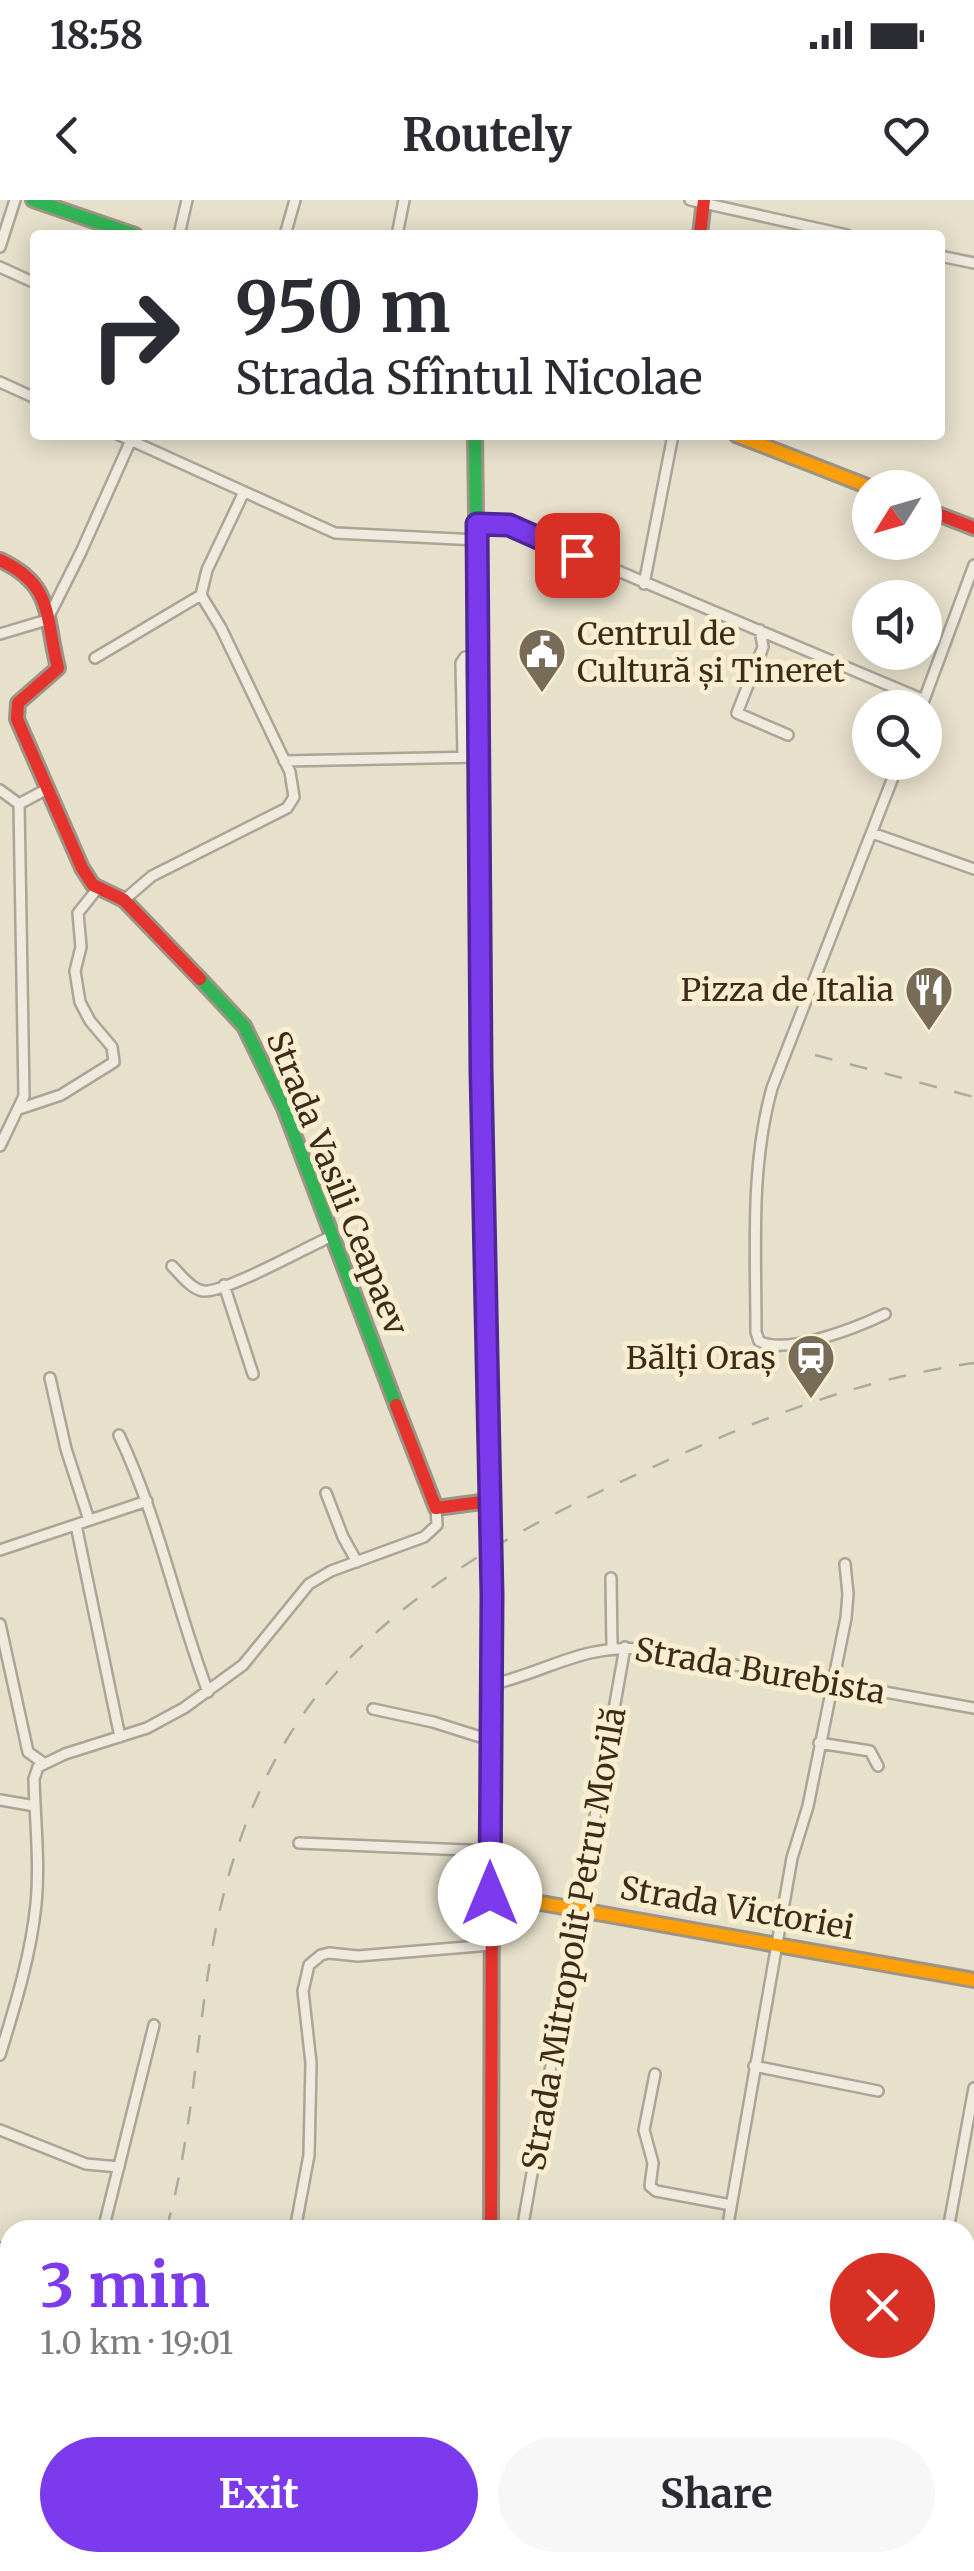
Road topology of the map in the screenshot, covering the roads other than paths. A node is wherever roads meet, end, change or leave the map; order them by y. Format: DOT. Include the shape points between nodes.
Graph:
graph roads {
  1 [pos="16,200"];
  2 [pos="33,200"];
  3 [pos="187,200"];
  4 [pos="295,200"];
  5 [pos="404,200"];
  6 [pos="700,201"];
  7 [pos="107,230"];
  8 [pos="180,230"];
  9 [pos="286,230"];
  10 [pos="397,230"];
  11 [pos="700,230"];
  12 [pos="825,230"];
  13 [pos="0,248"];
  14 [pos="945,257"];
  15 [pos="974,263"];
  16 [pos="0,268"];
  17 [pos="30,280"];
  18 [pos="0,382"];
  19 [pos="30,396"];
  20 [pos="131,440"];
  21 [pos="475,440"];
  22 [pos="672,440"];
  23 [pos="749,440"];
  24 [pos="852,480"];
  25 [pos="243,494"];
  26 [pos="942,516"];
  27 [pos="974,528"];
  28 [pos="478,532"];
  29 [pos="0,560"];
  30 [pos="974,565"];
  31 [pos="644,584"];
  32 [pos="201,595"];
  33 [pos="46,620"];
  34 [pos="760,630"];
  35 [pos="0,634"];
  36 [pos="478,656"];
  37 [pos="95,658"];
  38 [pos="891,690"];
  39 [pos="927,690"];
  40 [pos="788,735"];
  41 [pos="463,757"];
  42 [pos="480,758"];
  43 [pos="284,761"];
  44 [pos="892,780"];
  45 [pos="0,790"];
  46 [pos="47,790"];
  47 [pos="19,804"];
  48 [pos="872,832"];
  49 [pos="974,870"];
  50 [pos="98,888"];
  51 [pos="124,900"];
  52 [pos="17,1111"];
  53 [pos="0,1146"];
  54 [pos="330,1237"];
  55 [pos="172,1266"];
  56 [pos="224,1285"];
  57 [pos="885,1314"];
  58 [pos="253,1374"];
  59 [pos="50,1378"];
  60 [pos="119,1435"];
  61 [pos="326,1493"];
  62 [pos="147,1501"];
  63 [pos="436,1508"];
  64 [pos="489,1509"];
  65 [pos="89,1520"];
  66 [pos="76,1526"];
  67 [pos="0,1550"];
  68 [pos="357,1562"];
  69 [pos="845,1564"];
  70 [pos="611,1578"];
  71 [pos="0,1624"];
  72 [pos="612,1647"];
  73 [pos="625,1647"];
  74 [pos="830,1684"];
  75 [pos="490,1685"];
  76 [pos="208,1692"];
  77 [pos="974,1708"];
  78 [pos="373,1709"];
  79 [pos="120,1737"];
  80 [pos="490,1740"];
  81 [pos="819,1743"];
  82 [pos="42,1762"];
  83 [pos="878,1766"];
  84 [pos="0,1800"];
  85 [pos="34,1806"];
  86 [pos="299,1843"];
  87 [pos="490,1852"];
  88 [pos="490,1894"];
  89 [pos="579,1907"];
  90 [pos="776,1942"];
  91 [pos="491,1944"];
  92 [pos="974,1980"];
  93 [pos="154,2025"];
  94 [pos="0,2055"];
  95 [pos="754,2066"];
  96 [pos="655,2074"];
  97 [pos="974,2088"];
  98 [pos="878,2090"];
  99 [pos="0,2130"];
  100 [pos="119,2166"];
  101 [pos="731,2205"];
  102 [pos="106,2220"];
  103 [pos="296,2220"];
  104 [pos="492,2220"];
  105 [pos="524,2220"];
  106 [pos="729,2220"];
  107 [pos="950,2220"];
  1 -- 13 [label="street"];
  2 -- 7 [label="main road"];
  3 -- 8 [label="street"];
  4 -- 9 [label="street"];
  5 -- 10 [label="street"];
  6 -- 11 [label="main road"];
  6 -- 12 [label="street"];
  14 -- 15 [label="street"];
  16 -- 17 [label="street"];
  18 -- 19 [label="street"];
  20 -- 25 [label="street"];
  20 -- 33 [label="street"];
  21 -- 28 [label="main road"];
  22 -- 31 [label="street"];
  23 -- 24 [label="main road"];
  25 -- 28 [label="street" via="344,535"];
  25 -- 32 [label="street"];
  26 -- 27 [label="main road"];
  28 -- 31 [label="street" via="509,525"];
  28 -- 36 [label="main road"];
  29 -- 33 [label="main road" via="20,567 40,591"];
  30 -- 39 [label="street"];
  31 -- 34 [label="street"];
  32 -- 37 [label="street"];
  32 -- 43 [label="street"];
  33 -- 35 [label="street"];
  33 -- 46 [label="main road" via="59,663 16,710"];
  34 -- 38 [label="street"];
  34 -- 40 [label="street" via="763,647 738,715"];
  36 -- 41 [label="street" via="461,663"];
  36 -- 42 [label="main road"];
  41 -- 42 [label="street"];
  41 -- 43 [label="street"];
  42 -- 64 [label="main road"];
  43 -- 51 [label="street" via="295,787 287,808 152,876"];
  44 -- 48 [label="street"];
  45 -- 47 [label="street"];
  46 -- 47 [label="street"];
  46 -- 50 [label="main road"];
  47 -- 52 [label="street" via="24,1096"];
  48 -- 49 [label="street"];
  48 -- 57 [label="street" via="766,1109 757,1176 756,1335 773,1346 843,1332"];
  50 -- 51 [label="main road, Strada Vasili Ceapaev"];
  50 -- 52 [label="street" via="78,913 75,970 82,1008 109,1041 114,1062 61,1095"];
  51 -- 54 [label="main road, Strada Vasili Ceapaev" via="244,1026 284,1108"];
  52 -- 53 [label="street"];
  54 -- 56 [label="street"];
  54 -- 63 [label="main road, Strada Vasili Ceapaev"];
  55 -- 56 [label="street" via="198,1290"];
  56 -- 58 [label="street"];
  59 -- 65 [label="street"];
  60 -- 62 [label="street"];
  61 -- 68 [label="street"];
  62 -- 65 [label="street"];
  62 -- 76 [label="street"];
  63 -- 64 [label="main road"];
  63 -- 68 [label="street" via="430,1534"];
  64 -- 75 [label="main road, bridge"];
  65 -- 66 [label="street"];
  66 -- 67 [label="street"];
  66 -- 79 [label="street"];
  68 -- 76 [label="street" via="310,1584 243,1665"];
  69 -- 74 [label="street" via="848,1604"];
  70 -- 72 [label="street"];
  71 -- 82 [label="street" via="28,1752"];
  72 -- 73 [label="street, Strada Burebista"];
  72 -- 75 [label="street, Strada Burebista"];
  73 -- 74 [label="street, Strada Burebista"];
  73 -- 89 [label="street, Strada Mitropolit Petru Movilă"];
  74 -- 77 [label="street, Strada Burebista"];
  74 -- 81 [label="street"];
  75 -- 80 [label="main road"];
  76 -- 79 [label="street"];
  78 -- 80 [label="street"];
  79 -- 82 [label="street"];
  80 -- 87 [label="main road"];
  81 -- 83 [label="street" via="870,1751"];
  81 -- 90 [label="street"];
  82 -- 85 [label="street"];
  84 -- 85 [label="street"];
  85 -- 94 [label="street" via="36,1906"];
  86 -- 87 [label="street"];
  87 -- 88 [label="main road"];
  88 -- 89 [label="main road, Strada Victoriei"];
  88 -- 91 [label="main road"];
  89 -- 90 [label="main road, Strada Victoriei"];
  89 -- 105 [label="street, Strada Mitropolit Petru Movilă"];
  90 -- 92 [label="main road, Strada Victoriei"];
  90 -- 95 [label="street"];
  91 -- 103 [label="street" via="358,1956 329,1952 309,1966 303,1991 310,2139"];
  91 -- 104 [label="main road"];
  93 -- 100 [label="street"];
  95 -- 98 [label="street"];
  95 -- 101 [label="street"];
  96 -- 101 [label="street" via="644,2130 653,2162 650,2186"];
  97 -- 107 [label="street"];
  99 -- 100 [label="street" via="86,2164"];
  100 -- 102 [label="street"];
  101 -- 106 [label="street"];
}
